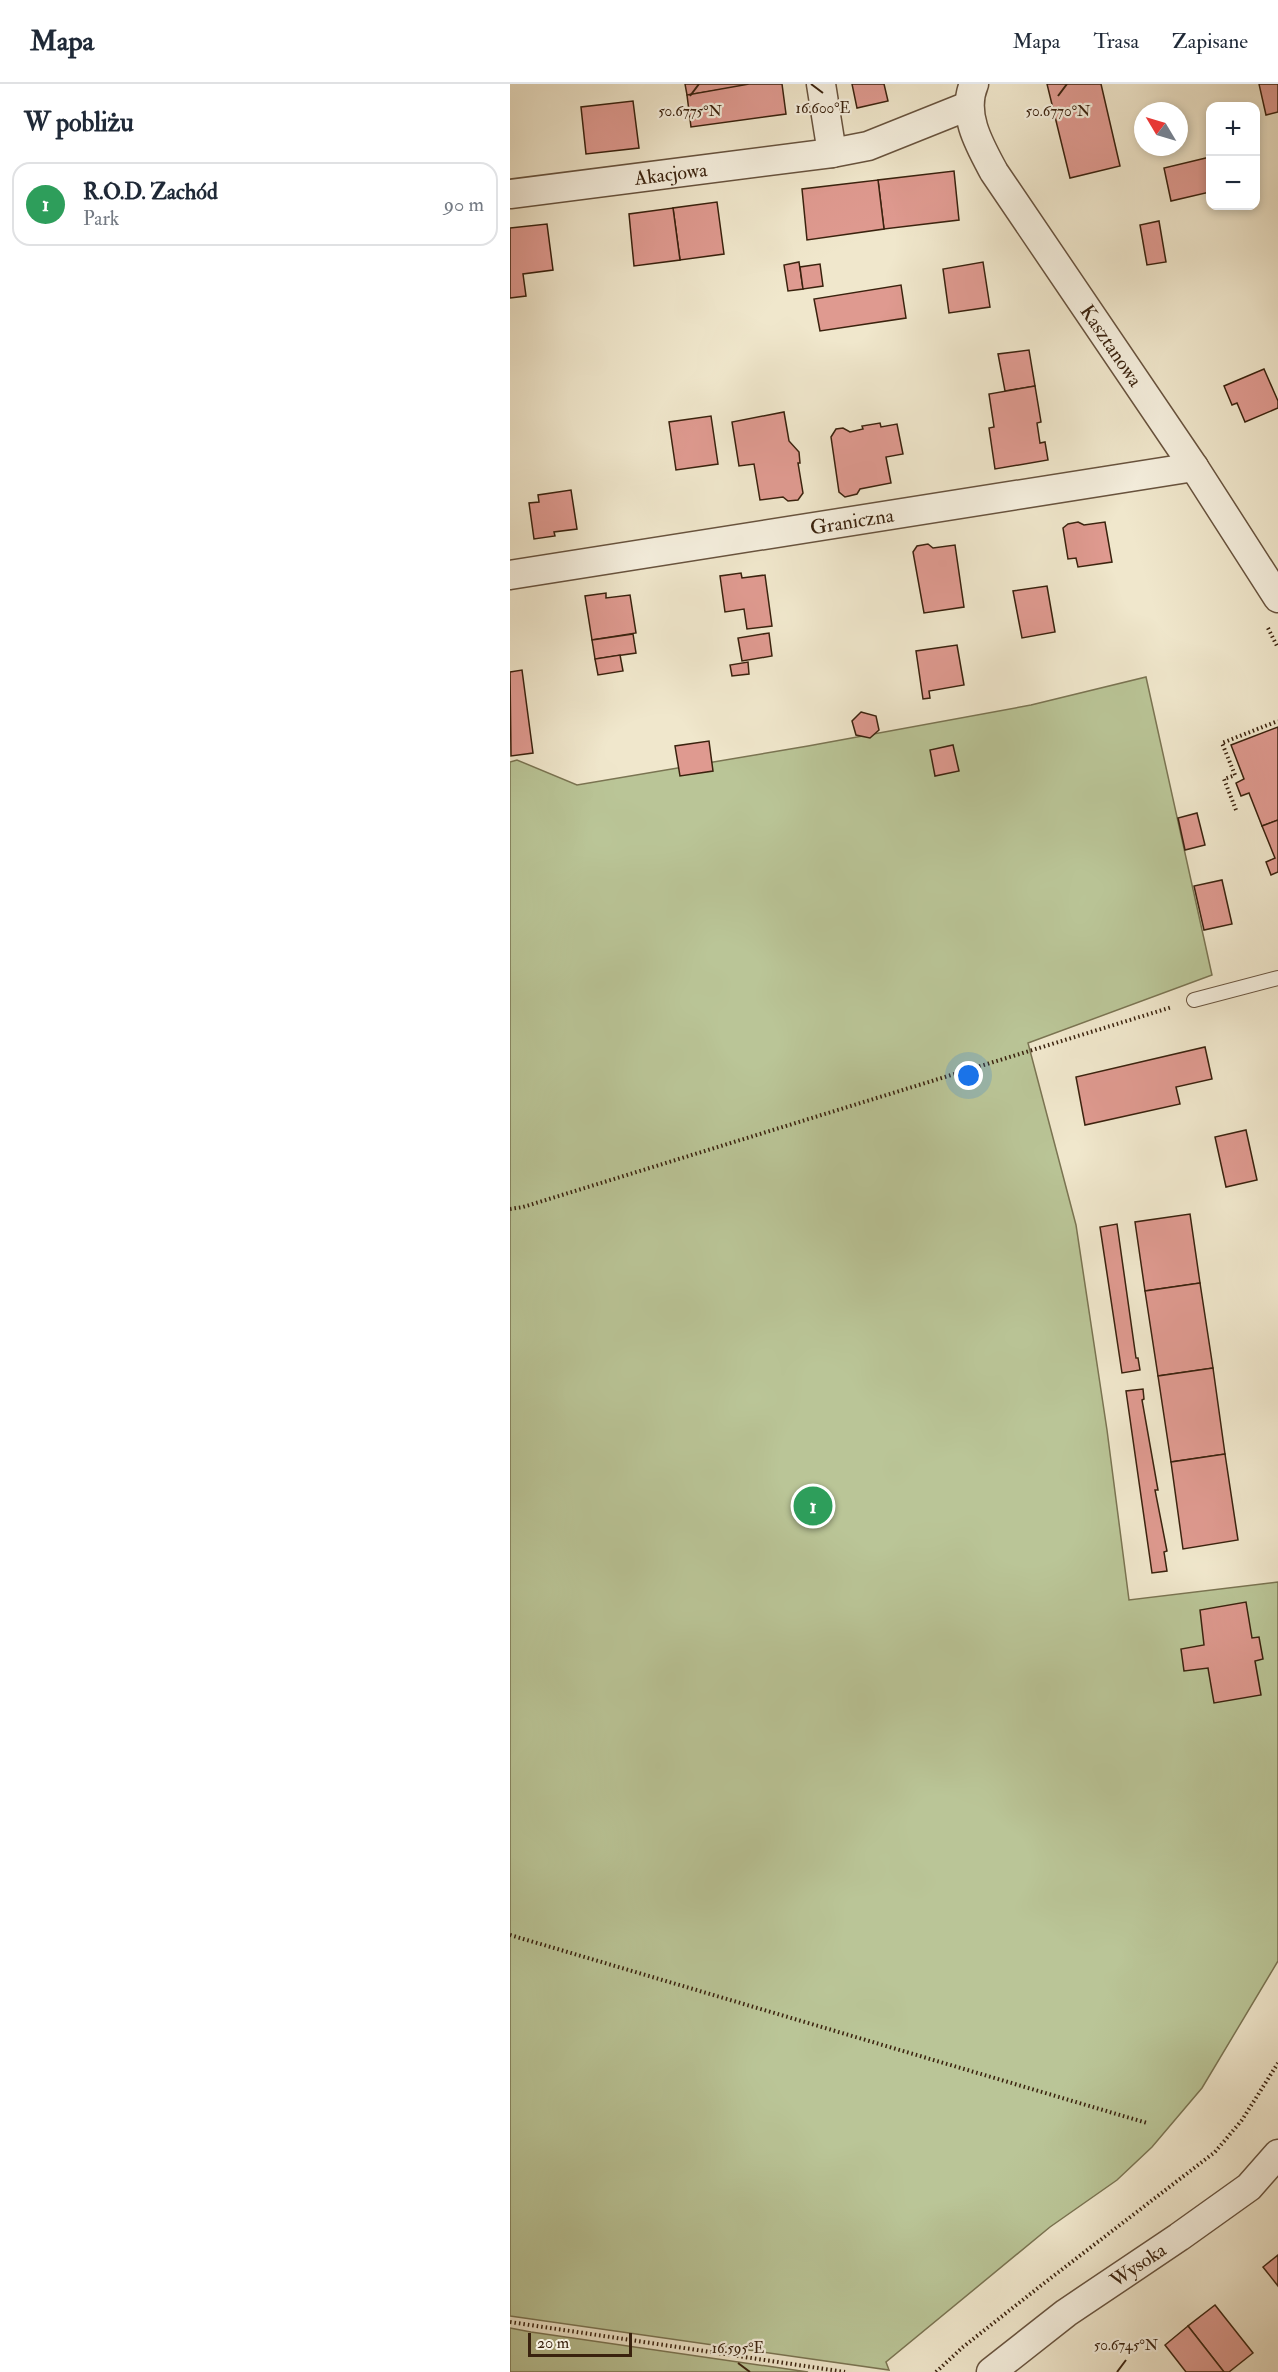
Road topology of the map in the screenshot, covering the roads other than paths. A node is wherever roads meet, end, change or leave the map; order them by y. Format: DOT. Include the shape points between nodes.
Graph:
graph roads {
  1 [pos="821,84"];
  2 [pos="971,95"];
  3 [pos="832,153"];
  4 [pos="510,194"];
  5 [pos="1194,467"];
  6 [pos="510,575"];
  7 [pos="1278,598"];
  8 [pos="1278,978"];
  9 [pos="1194,1000"];
  10 [pos="1278,2154"];
  11 [pos="991,2372"];
  1 -- 3 [label="street"];
  2 -- 3 [label="street, Akacjowa" via="868,146"];
  2 -- 5 [label="street, Kasztanowa" via="978,140 994,172"];
  3 -- 4 [label="street, Akacjowa"];
  5 -- 6 [label="street, Graniczna"];
  5 -- 7 [label="street, Kasztanowa"];
  8 -- 9 [label="lane"];
  10 -- 11 [label="street, Wysoka" via="1249,2187 1066,2313"];
}
